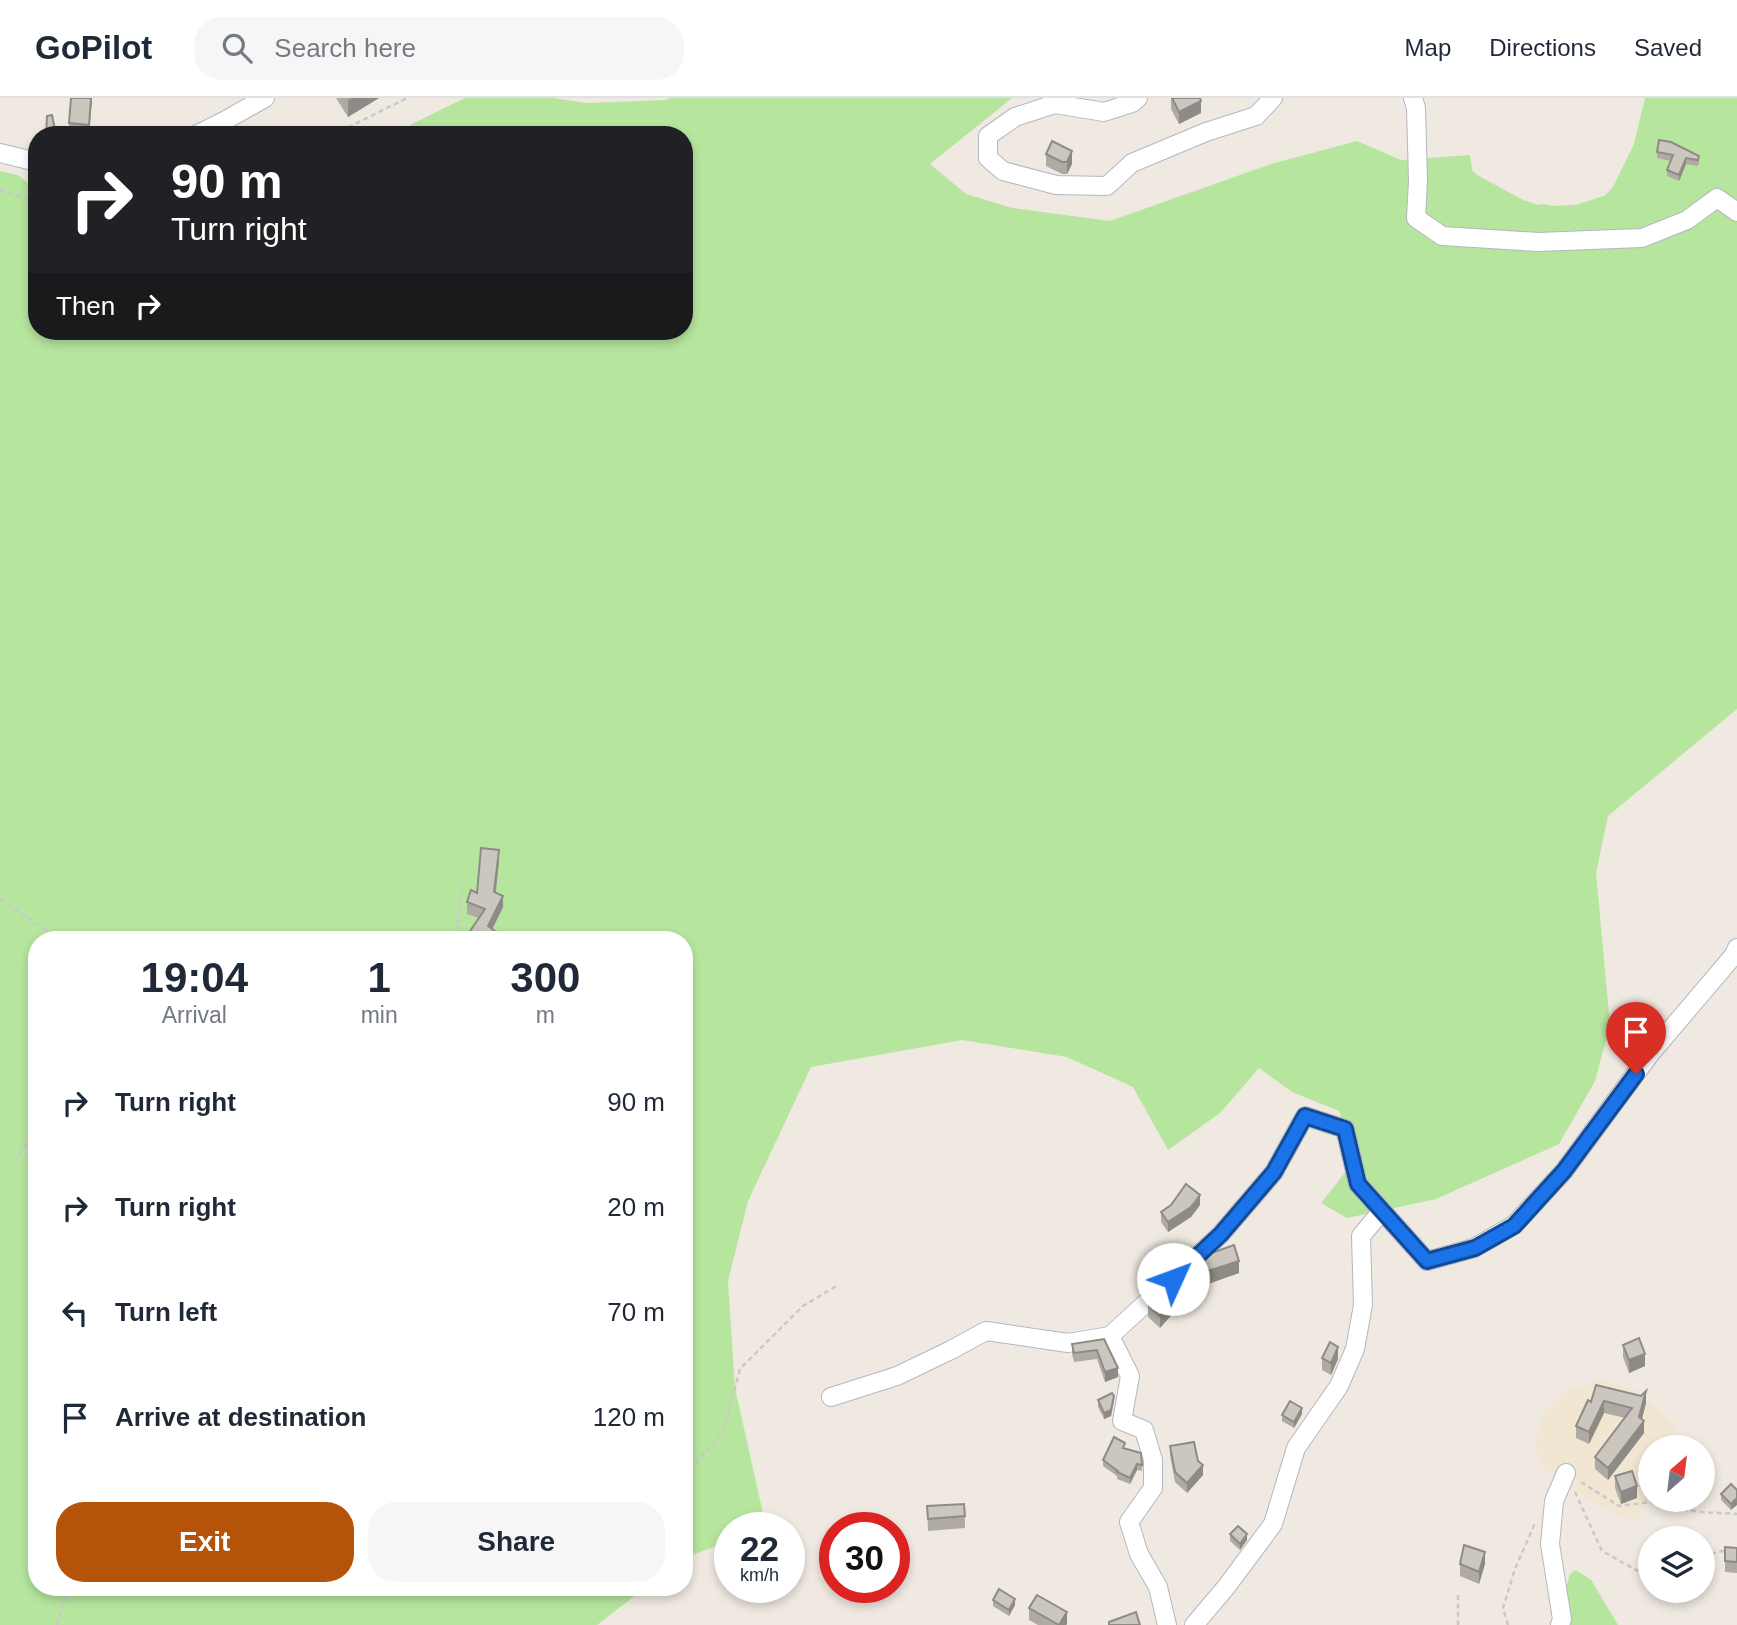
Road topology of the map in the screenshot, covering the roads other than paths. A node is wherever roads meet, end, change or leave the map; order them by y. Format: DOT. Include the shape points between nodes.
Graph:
graph roads {
  1 [pos="265,98"];
  2 [pos="1138,98"];
  3 [pos="1273,98"];
  4 [pos="1413,98"];
  5 [pos="214,126"];
  6 [pos="0,153"];
  7 [pos="28,160"];
  8 [pos="1737,212"];
  9 [pos="1737,948"];
  10 [pos="1382,1211"];
  11 [pos="1110,1336"];
  12 [pos="831,1397"];
  13 [pos="1566,1473"];
  14 [pos="1167,1625"];
  15 [pos="1194,1625"];
  16 [pos="1560,1625"];
  1 -- 5 [label="street"];
  2 -- 3 [label="street" via="1104,112 1055,104 1015,117 988,136 988,158 1003,171 1056,185 1107,186 1132,163 1256,116"];
  4 -- 8 [label="street" via="1416,218 1442,236 1538,242 1642,238 1686,220 1717,198"];
  6 -- 7 [label="street"];
  9 -- 10 [label="street" via="1650,1054 1564,1171 1514,1226 1475,1248 1427,1261"];
  10 -- 11 [label="street" via="1358,1184 1345,1129 1305,1116 1274,1172 1221,1234"];
  10 -- 15 [label="street" via="1361,1236 1363,1305 1355,1349 1339,1386 1296,1448 1273,1524"];
  11 -- 12 [label="street" via="1068,1343 986,1331 897,1376"];
  11 -- 14 [label="street" via="1130,1376 1122,1421 1144,1430 1153,1460 1153,1488 1129,1522 1139,1554 1158,1587"];
  13 -- 16 [label="street" via="1554,1501 1550,1544"];
}
